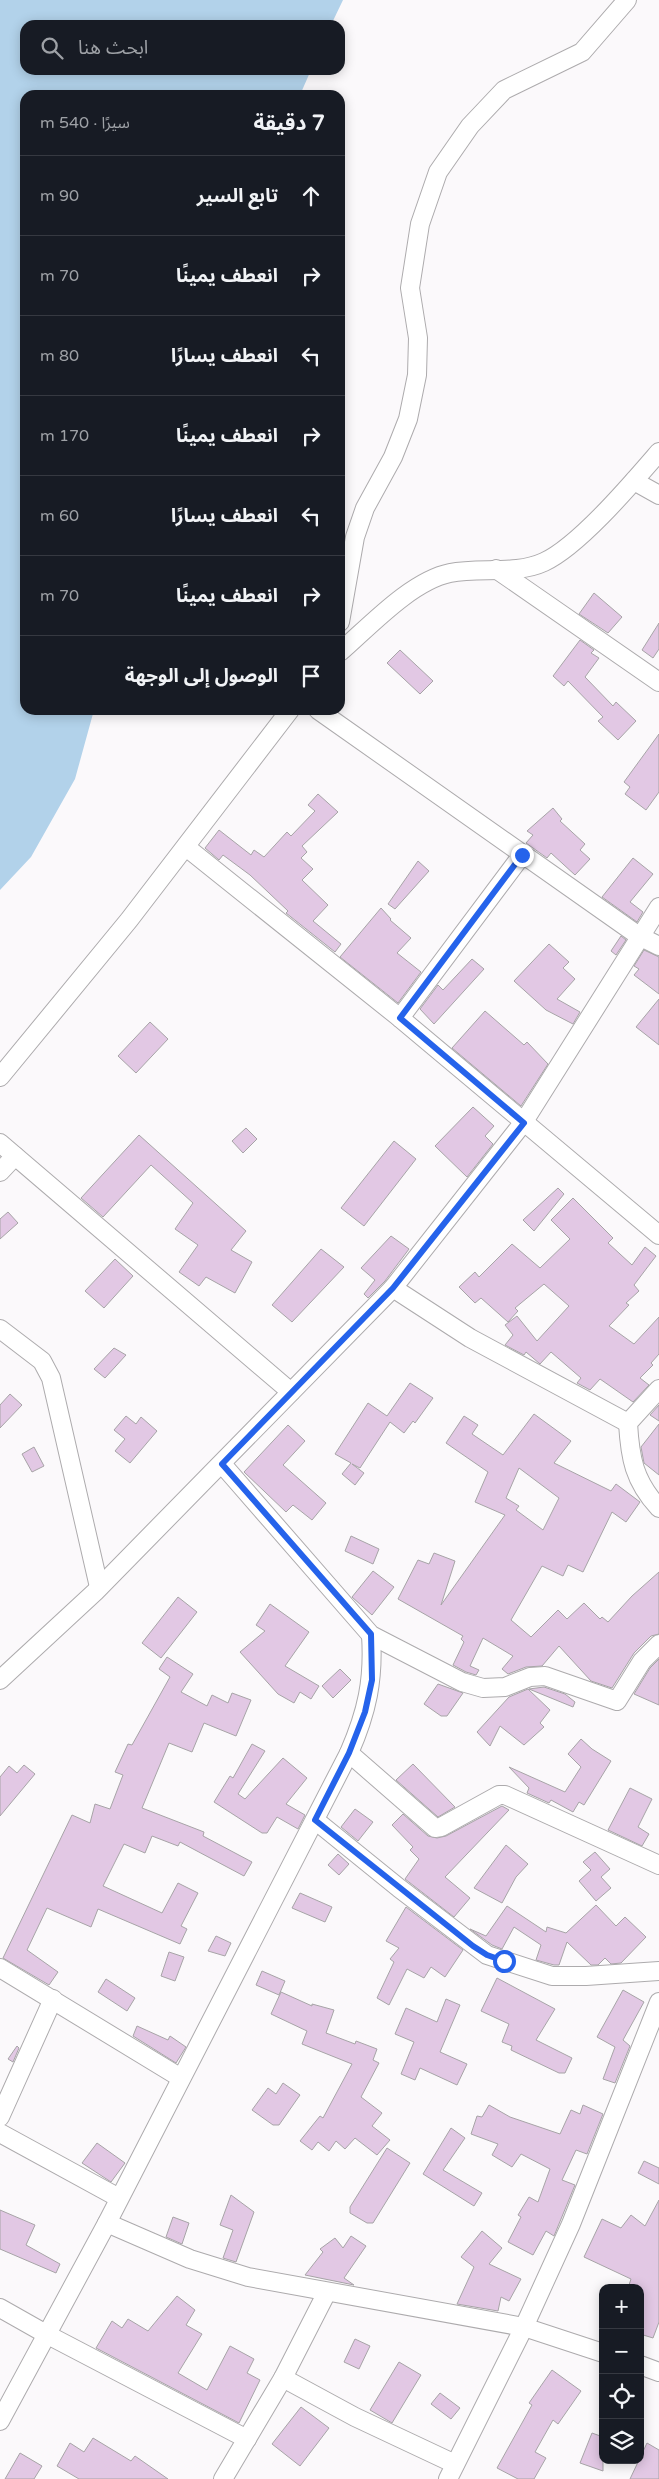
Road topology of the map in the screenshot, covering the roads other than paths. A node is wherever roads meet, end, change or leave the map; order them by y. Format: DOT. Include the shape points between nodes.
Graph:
graph roads {
  1 [pos="627,0"];
  2 [pos="659,452"];
  3 [pos="634,481"];
  4 [pos="659,496"];
  5 [pos="496,569"];
  6 [pos="345,594"];
  7 [pos="345,648"];
  8 [pos="659,682"];
  9 [pos="286,715"];
  10 [pos="325,715"];
  11 [pos="186,847"];
  12 [pos="522,855"];
  13 [pos="659,907"];
  14 [pos="639,936"];
  15 [pos="659,946"];
  16 [pos="400,1018"];
  17 [pos="0,1077"];
  18 [pos="524,1123"];
  19 [pos="0,1143"];
  20 [pos="15,1156"];
  21 [pos="0,1172"];
  22 [pos="659,1234"];
  23 [pos="393,1288"];
  24 [pos="0,1329"];
  25 [pos="659,1389"];
  26 [pos="291,1392"];
  27 [pos="628,1423"];
  28 [pos="222,1464"];
  29 [pos="659,1508"];
  30 [pos="99,1587"];
  31 [pos="371,1634"];
  32 [pos="659,1644"];
  33 [pos="0,1680"];
  34 [pos="349,1753"];
  35 [pos="315,1820"];
  36 [pos="659,1865"];
  37 [pos="0,1968"];
  38 [pos="659,1971"];
  39 [pos="53,2000"];
  40 [pos="659,2002"];
  41 [pos="181,2078"];
  42 [pos="0,2117"];
  43 [pos="0,2133"];
  44 [pos="119,2198"];
  45 [pos="107,2223"];
  46 [pos="327,2292"];
  47 [pos="0,2308"];
  48 [pos="524,2327"];
  49 [pos="46,2334"];
  50 [pos="599,2352"];
  51 [pos="644,2367"];
  52 [pos="659,2372"];
  53 [pos="283,2378"];
  54 [pos="0,2421"];
  55 [pos="247,2439"];
  56 [pos="451,2472"];
  57 [pos="223,2479"];
  1 -- 6 [label="street" via="582,52 504,90 470,126 438,172 420,224 410,288 418,338 417,375 408,419 355,537"];
  2 -- 3 [label="street"];
  3 -- 4 [label="street"];
  3 -- 5 [label="street" via="585,530 544,562"];
  5 -- 7 [label="street" via="449,574 409,592"];
  5 -- 8 [label="street"];
  9 -- 11 [label="street"];
  10 -- 12 [label="street"];
  11 -- 16 [label="street"];
  11 -- 17 [label="street"];
  12 -- 14 [label="street"];
  12 -- 16 [label="street"];
  13 -- 14 [label="street"];
  14 -- 15 [label="street"];
  14 -- 18 [label="street"];
  16 -- 18 [label="street"];
  18 -- 22 [label="street"];
  18 -- 23 [label="street"];
  19 -- 20 [label="street"];
  20 -- 21 [label="street"];
  20 -- 26 [label="street"];
  23 -- 26 [label="street"];
  23 -- 27 [label="street" via="470,1338"];
  24 -- 30 [label="street" via="42,1360 50,1378"];
  25 -- 27 [label="street"];
  26 -- 28 [label="street"];
  27 -- 29 [label="street" via="631,1460 640,1486"];
  28 -- 30 [label="street"];
  28 -- 31 [label="street"];
  30 -- 33 [label="street"];
  31 -- 32 [label="street" via="462,1682 482,1688 505,1688 530,1677 545,1676 617,1701 642,1660"];
  31 -- 34 [label="street" via="372,1680 365,1712"];
  34 -- 35 [label="street"];
  34 -- 36 [label="street" via="435,1828 499,1795 505,1795"];
  35 -- 38 [label="street" via="487,1955 552,1976"];
  35 -- 41 [label="street"];
  37 -- 39 [label="street"];
  39 -- 41 [label="street"];
  39 -- 42 [label="street"];
  40 -- 48 [label="street" via="587,2186"];
  41 -- 44 [label="street"];
  43 -- 44 [label="street"];
  44 -- 45 [label="street"];
  45 -- 46 [label="street" via="198,2261 248,2277"];
  45 -- 49 [label="street"];
  46 -- 48 [label="street"];
  46 -- 53 [label="street"];
  47 -- 49 [label="street"];
  48 -- 50 [label="street"];
  48 -- 56 [label="street"];
  49 -- 54 [label="street"];
  49 -- 55 [label="street"];
  51 -- 52 [label="street"];
  53 -- 55 [label="street"];
  53 -- 56 [label="street"];
  55 -- 57 [label="street"];
}
